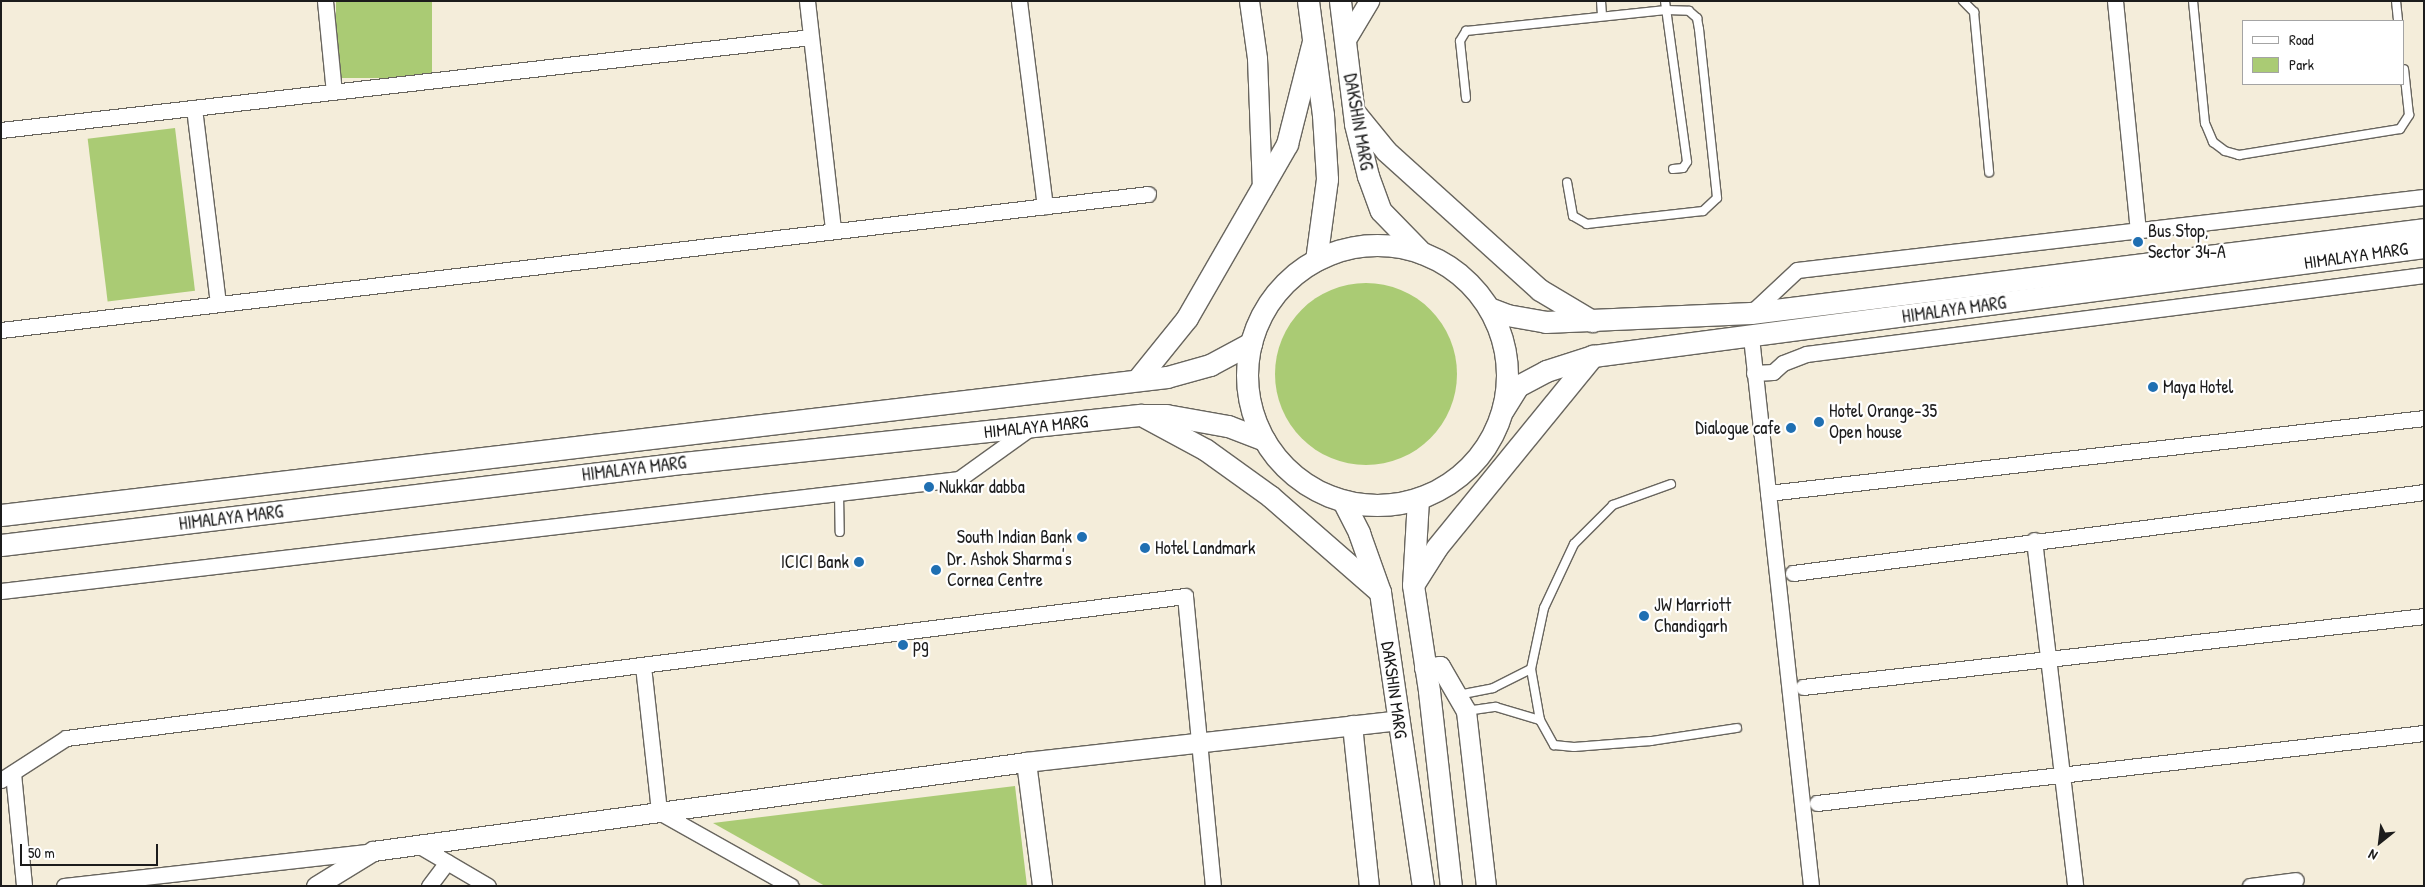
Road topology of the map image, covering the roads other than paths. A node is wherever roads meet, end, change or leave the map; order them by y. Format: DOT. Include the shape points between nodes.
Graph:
graph roads {
  1 [pos="325,1"];
  2 [pos="807,1"];
  3 [pos="1019,1"];
  4 [pos="1248,1"];
  5 [pos="1308,1"];
  6 [pos="1340,1"];
  7 [pos="1370,1"];
  8 [pos="1601,1"];
  9 [pos="1963,1"];
  10 [pos="1973,1"];
  11 [pos="2115,1"];
  12 [pos="2192,1"];
  13 [pos="2396,1"];
  14 [pos="1665,6"];
  15 [pos="1974,12"];
  16 [pos="1602,16"];
  17 [pos="2398,20"];
  18 [pos="811,37"];
  19 [pos="1313,41"];
  20 [pos="1345,41"];
  21 [pos="2405,77"];
  22 [pos="334,92"];
  23 [pos="1466,98"];
  24 [pos="194,108"];
  25 [pos="1355,113"];
  26 [pos="1,130"];
  27 [pos="1673,170"];
  28 [pos="1989,172"];
  29 [pos="1567,183"];
  30 [pos="1262,189"];
  31 [pos="1148,194"];
  32 [pos="2424,197"];
  33 [pos="1045,206"];
  34 [pos="2424,229"];
  35 [pos="833,230"];
  36 [pos="2138,230"];
  37 [pos="2424,247"];
  38 [pos="1422,253"];
  39 [pos="1316,260"];
  40 [pos="2424,275"];
  41 [pos="218,304"];
  42 [pos="1489,308"];
  43 [pos="1751,313"];
  44 [pos="1592,321"];
  45 [pos="1,330"];
  46 [pos="1751,337"];
  47 [pos="1251,343"];
  48 [pos="1593,356"];
  49 [pos="1754,373"];
  50 [pos="1137,380"];
  51 [pos="1503,410"];
  52 [pos="1141,416"];
  53 [pos="2424,418"];
  54 [pos="1030,428"];
  55 [pos="1264,440"];
  56 [pos="1671,484"];
  57 [pos="2424,492"];
  58 [pos="839,493"];
  59 [pos="1768,493"];
  60 [pos="1418,499"];
  61 [pos="1343,501"];
  62 [pos="1,515"];
  63 [pos="840,532"];
  64 [pos="2034,540"];
  65 [pos="1,545"];
  66 [pos="1793,573"];
  67 [pos="1413,585"];
  68 [pos="1,590"];
  69 [pos="1380,592"];
  70 [pos="2424,616"];
  71 [pos="2048,658"];
  72 [pos="644,666"];
  73 [pos="1424,668"];
  74 [pos="1531,669"];
  75 [pos="1804,688"];
  76 [pos="1462,703"];
  77 [pos="1399,720"];
  78 [pos="1540,720"];
  79 [pos="1352,726"];
  80 [pos="1737,728"];
  81 [pos="2424,733"];
  82 [pos="1198,743"];
  83 [pos="1026,762"];
  84 [pos="2062,773"];
  85 [pos="7,776"];
  86 [pos="1817,804"];
  87 [pos="659,812"];
  88 [pos="418,845"];
  89 [pos="373,851"];
  90 [pos="447,862"];
  91 [pos="2296,880"];
  92 [pos="24,886"];
  93 [pos="64,886"];
  94 [pos="316,886"];
  95 [pos="429,886"];
  96 [pos="488,886"];
  97 [pos="791,886"];
  98 [pos="1042,886"];
  99 [pos="1213,886"];
  100 [pos="1369,886"];
  101 [pos="1423,886"];
  102 [pos="1451,886"];
  103 [pos="1486,886"];
  104 [pos="1811,886"];
  105 [pos="2075,886"];
  106 [pos="2250,886"];
  1 -- 22 [label="street"];
  2 -- 18 [label="street"];
  3 -- 33 [label="street"];
  4 -- 30 [label="street" via="1258,58"];
  5 -- 19 [label="main road, DAKSHIN MARG"];
  6 -- 20 [label="main road, DAKSHIN MARG"];
  7 -- 20 [label="street"];
  8 -- 16 [label="lane"];
  9 -- 15 [label="lane"];
  10 -- 15 [label="lane"];
  11 -- 36 [label="street"];
  12 -- 21 [label="lane" via="2205,123 2213,142 2225,150 2239,154 2400,129 2409,115"];
  13 -- 17 [label="lane"];
  14 -- 16 [label="lane"];
  14 -- 27 [label="lane" via="1687,162 1683,168"];
  14 -- 29 [label="lane" via="1689,11 1697,18 1717,198 1703,211 1587,224 1573,216"];
  15 -- 28 [label="lane"];
  16 -- 23 [label="lane" via="1466,31 1460,41"];
  18 -- 22 [label="street"];
  18 -- 35 [label="street"];
  19 -- 30 [label="main road" via="1287,144"];
  19 -- 39 [label="main road, DAKSHIN MARG" via="1327,179"];
  20 -- 25 [label="main road, DAKSHIN MARG"];
  22 -- 24 [label="street"];
  24 -- 26 [label="street"];
  24 -- 41 [label="street"];
  25 -- 38 [label="main road, DAKSHIN MARG" via="1368,176 1381,211"];
  25 -- 44 [label="main road" via="1386,151 1540,290"];
  30 -- 50 [label="main road" via="1187,318"];
  31 -- 33 [label="street"];
  32 -- 36 [label="street"];
  33 -- 35 [label="street"];
  34 -- 43 [label="main road, HIMALAYA MARG"];
  35 -- 41 [label="street"];
  36 -- 43 [label="street" via="1797,270"];
  37 -- 46 [label="main road, HIMALAYA MARG"];
  38 -- 39 [label="main road" via="1378,246 1351,248"];
  38 -- 42 [label="main road" via="1448,266 1471,285"];
  39 -- 47 [label="main road" via="1287,281 1264,309"];
  40 -- 49 [label="street" via="1806,354 1783,363 1773,372"];
  41 -- 45 [label="street"];
  42 -- 44 [label="main road, HIMALAYA MARG" via="1545,322"];
  42 -- 51 [label="main road" via="1503,340 1508,375"];
  43 -- 44 [label="main road, HIMALAYA MARG"];
  46 -- 48 [label="main road, HIMALAYA MARG"];
  46 -- 49 [label="street"];
  47 -- 50 [label="main road, HIMALAYA MARG" via="1210,365 1167,377"];
  47 -- 55 [label="main road" via="1248,384 1251,409"];
  48 -- 51 [label="main road, HIMALAYA MARG" via="1546,371 1518,386"];
  48 -- 67 [label="main road" via="1437,547"];
  49 -- 59 [label="street"];
  50 -- 62 [label="main road, HIMALAYA MARG"];
  51 -- 60 [label="main road" via="1491,440 1472,465 1447,486"];
  52 -- 54 [label="main road, HIMALAYA MARG"];
  52 -- 55 [label="main road, HIMALAYA MARG" via="1166,415 1203,421 1228,426"];
  52 -- 69 [label="main road" via="1206,450 1270,496"];
  53 -- 59 [label="street"];
  54 -- 58 [label="street" via="959,479"];
  54 -- 65 [label="main road, HIMALAYA MARG" via="684,463"];
  55 -- 61 [label="main road" via="1285,467 1312,488"];
  56 -- 74 [label="lane" via="1613,505 1574,544 1544,608"];
  57 -- 64 [label="street"];
  58 -- 63 [label="lane"];
  58 -- 68 [label="street"];
  59 -- 104 [label="street"];
  60 -- 61 [label="main road" via="1368,505"];
  60 -- 67 [label="main road, DAKSHIN MARG"];
  61 -- 69 [label="main road, DAKSHIN MARG" via="1357,528"];
  64 -- 66 [label="street"];
  64 -- 71 [label="street"];
  67 -- 73 [label="main road, DAKSHIN MARG"];
  69 -- 77 [label="main road, DAKSHIN MARG"];
  70 -- 71 [label="street"];
  71 -- 75 [label="street"];
  71 -- 84 [label="street"];
  72 -- 82 [label="street" via="1185,596"];
  72 -- 85 [label="street" via="66,738"];
  72 -- 87 [label="street"];
  73 -- 76 [label="street" via="1440,666"];
  73 -- 102 [label="main road, DAKSHIN MARG"];
  74 -- 76 [label="lane"];
  74 -- 78 [label="lane"];
  76 -- 78 [label="lane" via="1496,707"];
  76 -- 103 [label="street"];
  77 -- 79 [label="street"];
  77 -- 101 [label="main road, DAKSHIN MARG"];
  78 -- 80 [label="lane" via="1554,745 1574,747 1651,741"];
  79 -- 82 [label="street"];
  79 -- 100 [label="street"];
  81 -- 84 [label="street"];
  82 -- 83 [label="street"];
  82 -- 99 [label="street"];
  83 -- 87 [label="street"];
  83 -- 98 [label="street"];
  84 -- 86 [label="street"];
  84 -- 105 [label="street"];
  85 -- 92 [label="street"];
  87 -- 88 [label="street"];
  87 -- 97 [label="street"];
  88 -- 89 [label="street"];
  88 -- 90 [label="street"];
  89 -- 93 [label="street"];
  89 -- 94 [label="street"];
  90 -- 95 [label="street"];
  90 -- 96 [label="street"];
  91 -- 106 [label="street"];
}
